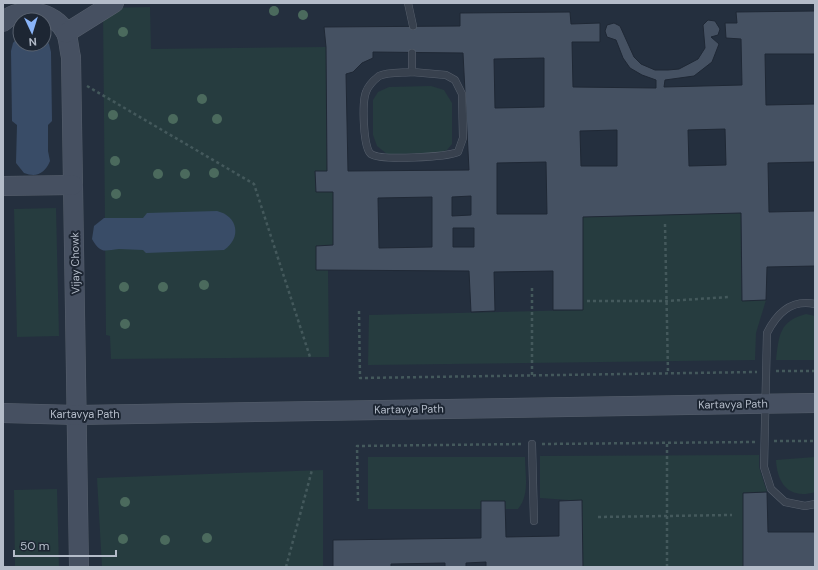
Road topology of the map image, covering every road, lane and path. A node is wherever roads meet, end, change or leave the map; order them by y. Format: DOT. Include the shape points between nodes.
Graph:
graph roads {
  1 [pos="114,3"];
  2 [pos="408,3"];
  3 [pos="3,22"];
  4 [pos="413,26"];
  5 [pos="66,33"];
  6 [pos="412,53"];
  7 [pos="412,72"];
  8 [pos="73,78"];
  9 [pos="73,185"];
  10 [pos="3,186"];
  11 [pos="666,224"];
  12 [pos="532,286"];
  13 [pos="730,298"];
  14 [pos="587,301"];
  15 [pos="667,301"];
  16 [pos="815,304"];
  17 [pos="359,311"];
  18 [pos="310,357"];
  19 [pos="815,371"];
  20 [pos="766,372"];
  21 [pos="668,373"];
  22 [pos="532,375"];
  23 [pos="815,403"];
  24 [pos="765,404"];
  25 [pos="3,413"];
  26 [pos="77,414"];
  27 [pos="815,441"];
  28 [pos="765,442"];
  29 [pos="667,443"];
  30 [pos="532,444"];
  31 [pos="312,470"];
  32 [pos="358,501"];
  33 [pos="815,504"];
  34 [pos="668,515"];
  35 [pos="732,515"];
  36 [pos="598,517"];
  37 [pos="534,521"];
  38 [pos="79,567"];
  39 [pos="286,567"];
  40 [pos="667,567"];
  1 -- 5 [label="main road"];
  2 -- 4 [label="lane"];
  3 -- 5 [label="main road" via="20,13 35,12 58,23"];
  5 -- 8 [label="main road, Vijay Chowk"];
  6 -- 7 [label="lane"];
  7 -- 7 [label="lane" via="381,75 372,82 366,92 367,149 370,154 382,157 445,156 458,152 463,138 462,94 455,80 446,75"];
  8 -- 9 [label="main road, Vijay Chowk"];
  8 -- 18 [label="path" via="254,184"];
  9 -- 10 [label="main road"];
  9 -- 26 [label="main road, Vijay Chowk"];
  11 -- 15 [label="path"];
  12 -- 22 [label="path"];
  13 -- 15 [label="path"];
  14 -- 15 [label="path"];
  15 -- 21 [label="path"];
  16 -- 20 [label="lane" via="806,302 789,306 775,317 767,333"];
  17 -- 22 [label="path" via="360,378"];
  19 -- 20 [label="path"];
  20 -- 21 [label="path"];
  20 -- 24 [label="lane"];
  21 -- 22 [label="path"];
  23 -- 24 [label="main road, Kartavya Path"];
  24 -- 26 [label="main road, Kartavya Path"];
  24 -- 28 [label="lane"];
  25 -- 26 [label="main road, Kartavya Path"];
  26 -- 38 [label="main road, Vijay Chowk"];
  27 -- 28 [label="path"];
  28 -- 29 [label="path"];
  28 -- 33 [label="lane" via="764,467 771,489 785,502 805,506"];
  29 -- 30 [label="path"];
  29 -- 34 [label="path"];
  30 -- 32 [label="path" via="357,446"];
  30 -- 37 [label="lane"];
  31 -- 39 [label="path"];
  34 -- 35 [label="path"];
  34 -- 36 [label="path"];
  34 -- 40 [label="path"];
}
